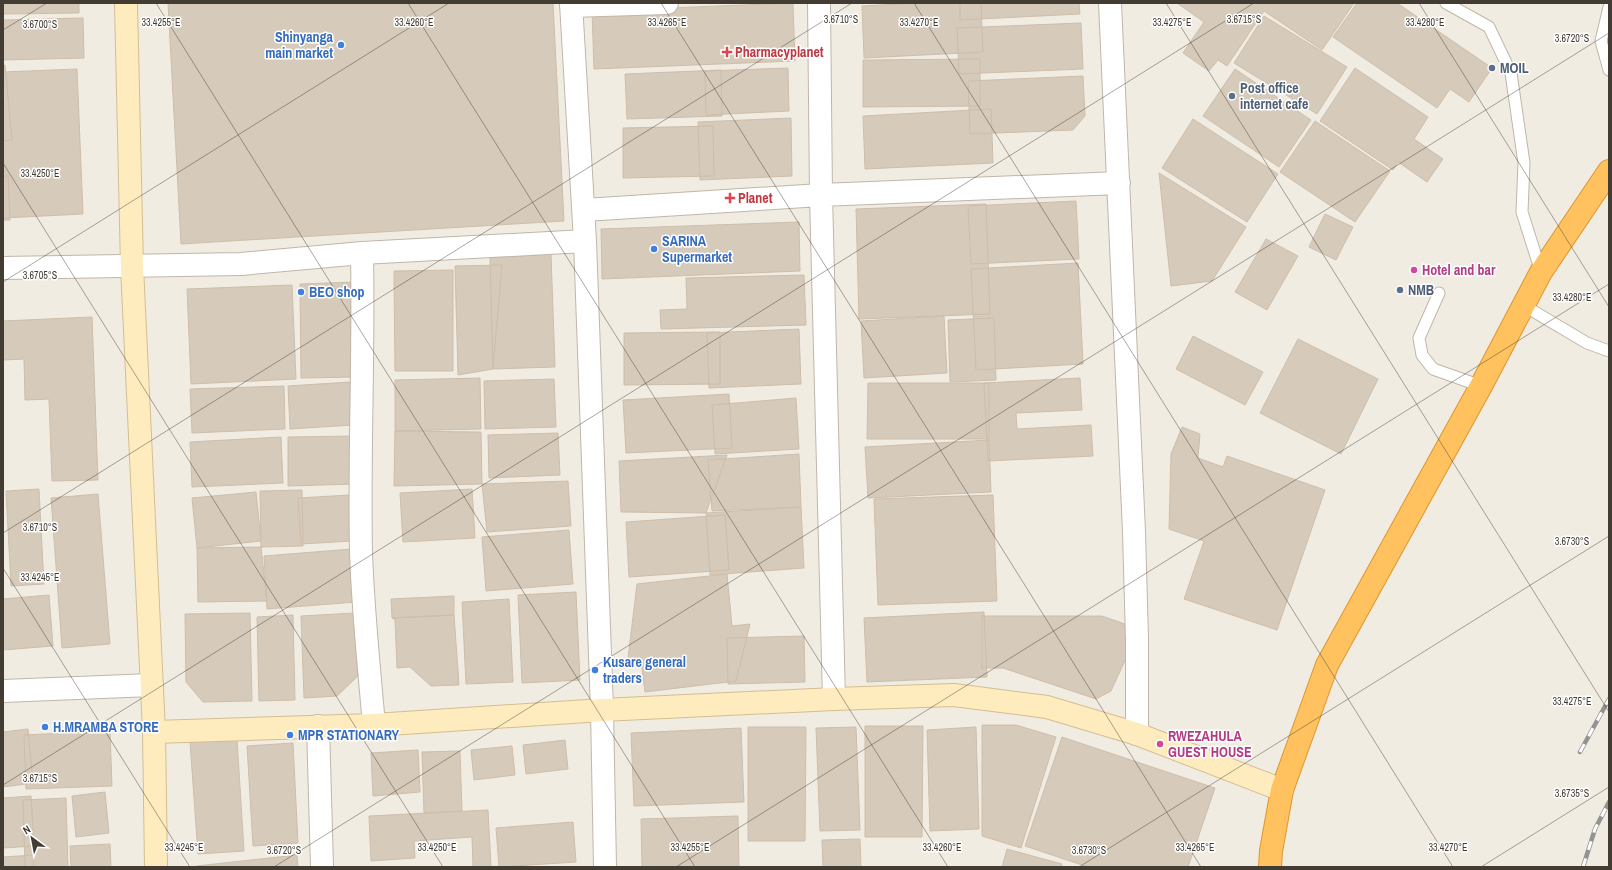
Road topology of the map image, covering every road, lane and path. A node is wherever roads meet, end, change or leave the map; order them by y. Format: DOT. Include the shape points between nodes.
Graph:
graph roads {
  1 [pos="126,3"];
  2 [pos="667,3"];
  3 [pos="819,3"];
  4 [pos="1110,3"];
  5 [pos="1446,3"];
  6 [pos="571,4"];
  7 [pos="1609,7"];
  8 [pos="1609,70"];
  9 [pos="1609,171"];
  10 [pos="1119,183"];
  11 [pos="821,195"];
  12 [pos="584,210"];
  13 [pos="585,241"];
  14 [pos="362,253"];
  15 [pos="132,267"];
  16 [pos="3,268"];
  17 [pos="1541,272"];
  18 [pos="1439,293"];
  19 [pos="1523,305"];
  20 [pos="1609,351"];
  21 [pos="1481,386"];
  22 [pos="152,685"];
  23 [pos="3,691"];
  24 [pos="834,699"];
  25 [pos="602,710"];
  26 [pos="374,725"];
  27 [pos="318,726"];
  28 [pos="154,732"];
  29 [pos="1137,734"];
  30 [pos="1282,790"];
  31 [pos="156,867"];
  32 [pos="322,867"];
  33 [pos="605,867"];
  34 [pos="1270,867"];
  1 -- 15 [label="street"];
  2 -- 6 [label="street"];
  3 -- 11 [label="street"];
  4 -- 10 [label="street"];
  5 -- 17 [label="lane" via="1488,27 1511,73 1524,163 1522,212"];
  6 -- 12 [label="street"];
  7 -- 8 [label="lane" via="1601,41"];
  9 -- 17 [label="highway"];
  10 -- 11 [label="street"];
  10 -- 29 [label="street" via="1134,532"];
  11 -- 12 [label="street"];
  11 -- 24 [label="street"];
  12 -- 13 [label="street"];
  13 -- 14 [label="street"];
  13 -- 25 [label="street"];
  14 -- 15 [label="street" via="241,264"];
  14 -- 26 [label="street" via="361,553"];
  15 -- 16 [label="street"];
  15 -- 22 [label="street"];
  17 -- 19 [label="highway"];
  18 -- 21 [label="lane" via="1419,338 1422,355 1433,369"];
  19 -- 20 [label="lane" via="1587,343"];
  19 -- 21 [label="highway"];
  21 -- 30 [label="highway" via="1328,665"];
  22 -- 23 [label="street"];
  22 -- 28 [label="street"];
  24 -- 25 [label="street"];
  24 -- 29 [label="street" via="954,695 1047,707"];
  25 -- 26 [label="street"];
  25 -- 33 [label="street"];
  26 -- 27 [label="street"];
  27 -- 28 [label="street"];
  27 -- 32 [label="street"];
  28 -- 31 [label="street"];
  29 -- 30 [label="street"];
  30 -- 34 [label="highway"];
}
